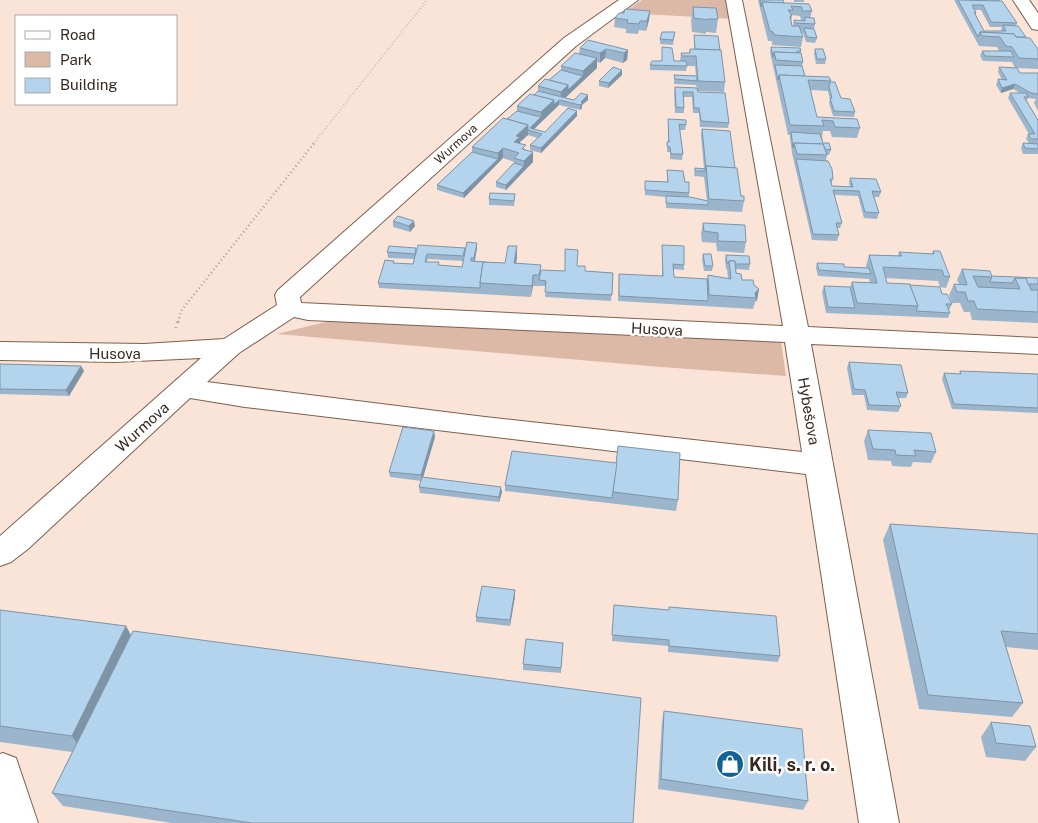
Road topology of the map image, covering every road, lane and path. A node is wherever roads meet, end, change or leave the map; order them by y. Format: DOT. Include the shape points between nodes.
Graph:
graph roads {
  1 [pos="427,0"];
  2 [pos="630,0"];
  3 [pos="734,0"];
  4 [pos="1021,0"];
  5 [pos="1038,25"];
  6 [pos="288,302"];
  7 [pos="797,336"];
  8 [pos="1038,346"];
  9 [pos="230,347"];
  10 [pos="0,351"];
  11 [pos="181,352"];
  12 [pos="185,388"];
  13 [pos="818,465"];
  14 [pos="0,553"];
  15 [pos="0,772"];
  16 [pos="18,823"];
  17 [pos="879,823"];
  1 -- 11 [label="path" via="181,311 176,328"];
  2 -- 6 [label="street, Wurmova" via="570,42"];
  3 -- 7 [label="street, Hybešova"];
  4 -- 5 [label="street"];
  6 -- 7 [label="street, Husova" via="308,312"];
  6 -- 9 [label="street, Wurmova"];
  7 -- 8 [label="street, Husova"];
  7 -- 13 [label="street, Hybešova"];
  9 -- 11 [label="street, Husova"];
  9 -- 12 [label="street, Wurmova"];
  10 -- 11 [label="street, Husova"];
  12 -- 13 [label="street" via="245,398"];
  12 -- 14 [label="street, Wurmova"];
  13 -- 17 [label="street, Hybešova"];
  15 -- 16 [label="street" via="3,771"];
}
